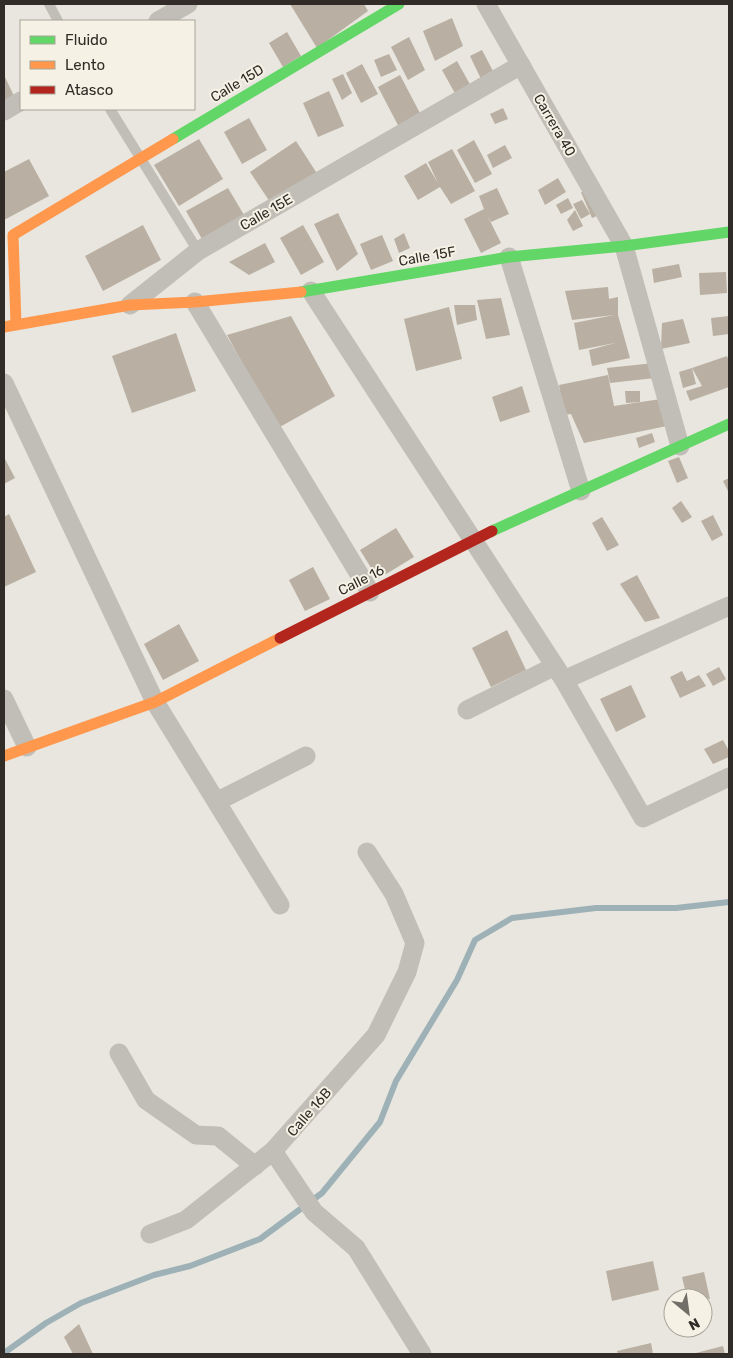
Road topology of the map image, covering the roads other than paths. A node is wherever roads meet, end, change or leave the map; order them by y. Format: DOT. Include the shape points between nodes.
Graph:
graph roads {
  1 [pos="49,4"];
  2 [pos="188,4"];
  3 [pos="399,4"];
  4 [pos="486,4"];
  5 [pos="57,20"];
  6 [pos="160,20"];
  7 [pos="521,65"];
  8 [pos="20,101"];
  9 [pos="111,110"];
  10 [pos="4,111"];
  11 [pos="141,158"];
  12 [pos="729,232"];
  13 [pos="624,246"];
  14 [pos="198,251"];
  15 [pos="509,257"];
  16 [pos="311,290"];
  17 [pos="195,302"];
  18 [pos="130,305"];
  19 [pos="16,324"];
  20 [pos="4,327"];
  21 [pos="4,383"];
  22 [pos="729,424"];
  23 [pos="680,446"];
  24 [pos="581,491"];
  25 [pos="472,540"];
  26 [pos="370,592"];
  27 [pos="729,606"];
  28 [pos="560,673"];
  29 [pos="4,699"];
  30 [pos="155,702"];
  31 [pos="467,710"];
  32 [pos="27,747"];
  33 [pos="4,756"];
  34 [pos="306,756"];
  35 [pos="729,777"];
  36 [pos="218,801"];
  37 [pos="367,852"];
  38 [pos="280,905"];
  39 [pos="120,1053"];
  40 [pos="274,1152"];
  41 [pos="255,1166"];
  42 [pos="150,1234"];
  43 [pos="422,1354"];
  1 -- 5 [label="lane"];
  2 -- 6 [label="street"];
  3 -- 11 [label="street, Calle 15D"];
  4 -- 7 [label="street, Carrera 40"];
  7 -- 13 [label="street, Carrera 40"];
  7 -- 14 [label="street, Calle 15E"];
  8 -- 10 [label="street"];
  9 -- 11 [label="lane"];
  11 -- 14 [label="lane"];
  11 -- 19 [label="street, Calle 15D" via="13,235"];
  12 -- 13 [label="street, Calle 15F"];
  13 -- 15 [label="street, Calle 15F"];
  13 -- 23 [label="street, Carrera 40"];
  14 -- 18 [label="street, Calle 15E"];
  15 -- 16 [label="street, Calle 15F"];
  15 -- 24 [label="street"];
  16 -- 17 [label="street, Calle 15F"];
  16 -- 25 [label="street"];
  17 -- 18 [label="street, Calle 15F"];
  17 -- 26 [label="street"];
  18 -- 19 [label="street, Calle 15E"];
  19 -- 20 [label="street, Calle 15E"];
  21 -- 30 [label="street"];
  22 -- 23 [label="street, Calle 16"];
  23 -- 24 [label="street, Calle 16"];
  24 -- 25 [label="street, Calle 16"];
  25 -- 26 [label="street, Calle 16"];
  25 -- 28 [label="street"];
  26 -- 30 [label="street, Calle 16"];
  27 -- 28 [label="street"];
  28 -- 31 [label="street"];
  28 -- 35 [label="street" via="643,818"];
  29 -- 32 [label="street"];
  30 -- 32 [label="street, Calle 16"];
  30 -- 36 [label="street"];
  32 -- 33 [label="street, Calle 16"];
  34 -- 36 [label="street"];
  36 -- 38 [label="street"];
  37 -- 40 [label="street, Calle 16B" via="394,894 415,943 407,972 376,1035"];
  39 -- 41 [label="street" via="146,1100 196,1136 218,1136"];
  40 -- 41 [label="street, Calle 16B"];
  40 -- 43 [label="street" via="314,1212 356,1248"];
  41 -- 42 [label="street, Calle 16B" via="186,1220"];
}
